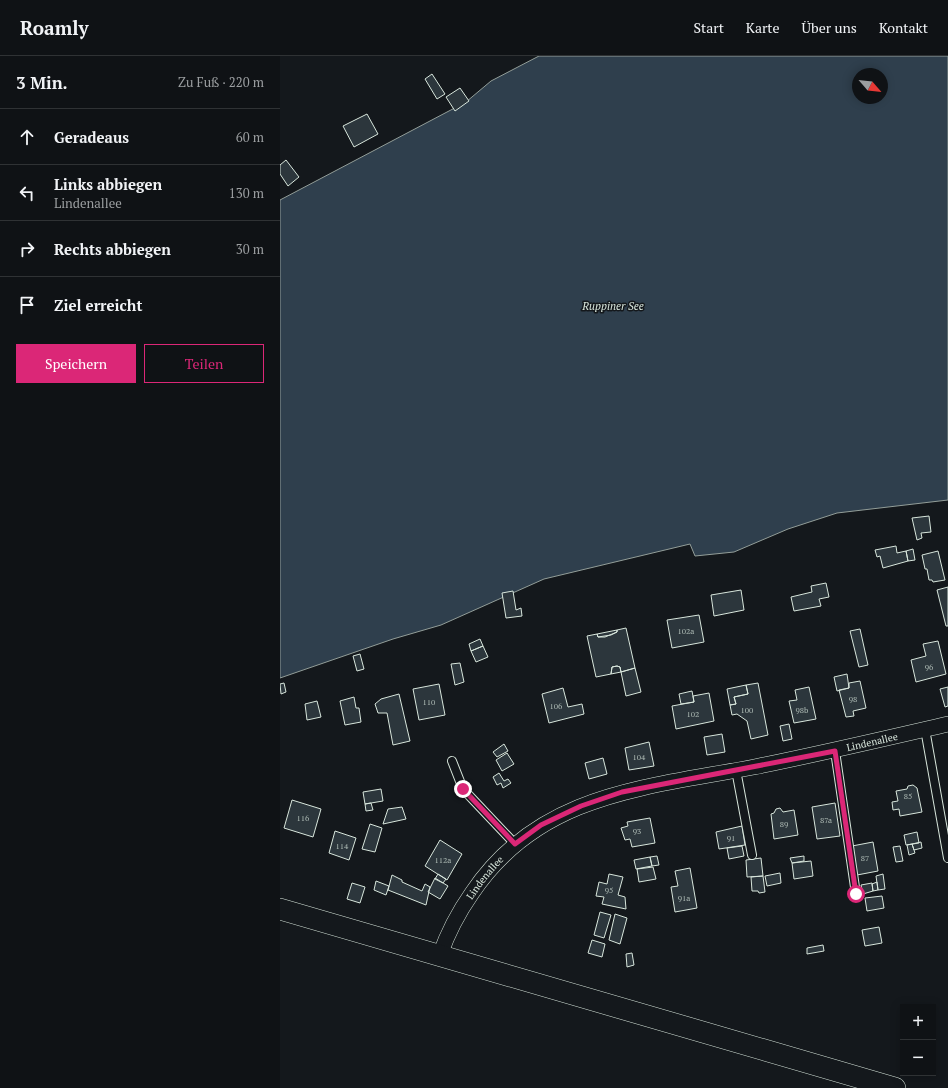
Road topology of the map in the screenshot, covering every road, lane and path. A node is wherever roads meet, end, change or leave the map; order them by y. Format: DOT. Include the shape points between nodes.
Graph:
graph roads {
  1 [pos="948,724"];
  2 [pos="925,730"];
  3 [pos="835,751"];
  4 [pos="452,761"];
  5 [pos="736,770"];
  6 [pos="515,844"];
  7 [pos="752,855"];
  8 [pos="948,858"];
  9 [pos="856,894"];
  10 [pos="280,909"];
  11 [pos="440,955"];
  12 [pos="894,1088"];
  1 -- 2 [label="street, Lindenallee"];
  2 -- 3 [label="street, Lindenallee"];
  2 -- 8 [label="lane"];
  3 -- 5 [label="street, Lindenallee"];
  3 -- 9 [label="lane"];
  4 -- 6 [label="lane" via="463,789"];
  5 -- 6 [label="street, Lindenallee" via="622,792 581,806 541,825"];
  5 -- 7 [label="lane"];
  6 -- 11 [label="street, Lindenallee" via="496,862 454,919"];
  10 -- 11 [label="main road"];
  11 -- 12 [label="main road"];
}
